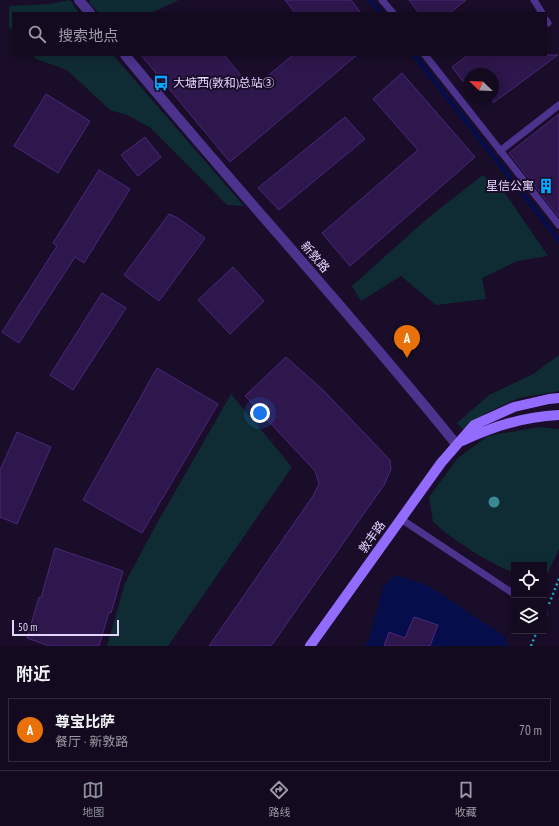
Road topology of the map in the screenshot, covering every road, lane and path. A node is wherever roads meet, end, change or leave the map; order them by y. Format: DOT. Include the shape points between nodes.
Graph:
graph roads {
  1 [pos="79,0"];
  2 [pos="382,0"];
  3 [pos="534,0"];
  4 [pos="89,12"];
  5 [pos="391,12"];
  6 [pos="541,12"];
  7 [pos="126,56"];
  8 [pos="426,56"];
  9 [pos="559,105"];
  10 [pos="500,151"];
  11 [pos="559,225"];
  12 [pos="559,398"];
  13 [pos="559,415"];
  14 [pos="456,444"];
  15 [pos="401,519"];
  16 [pos="559,578"];
  17 [pos="511,592"];
  18 [pos="547,607"];
  19 [pos="536,634"];
  20 [pos="310,646"];
  21 [pos="531,646"];
  1 -- 4 [label="street"];
  2 -- 5 [label="lane"];
  3 -- 6 [label="lane"];
  7 -- 14 [label="street, 新敦路"];
  8 -- 10 [label="lane"];
  9 -- 10 [label="lane"];
  10 -- 11 [label="lane"];
  12 -- 14 [label="street, 敦丰路" via="514,407 490,417 474,425"];
  13 -- 14 [label="street, 敦丰路" via="512,421"];
  14 -- 15 [label="street, 敦丰路"];
  15 -- 17 [label="lane"];
  15 -- 20 [label="street, 敦丰路"];
  16 -- 18 [label="path"];
  19 -- 21 [label="path"];
}
